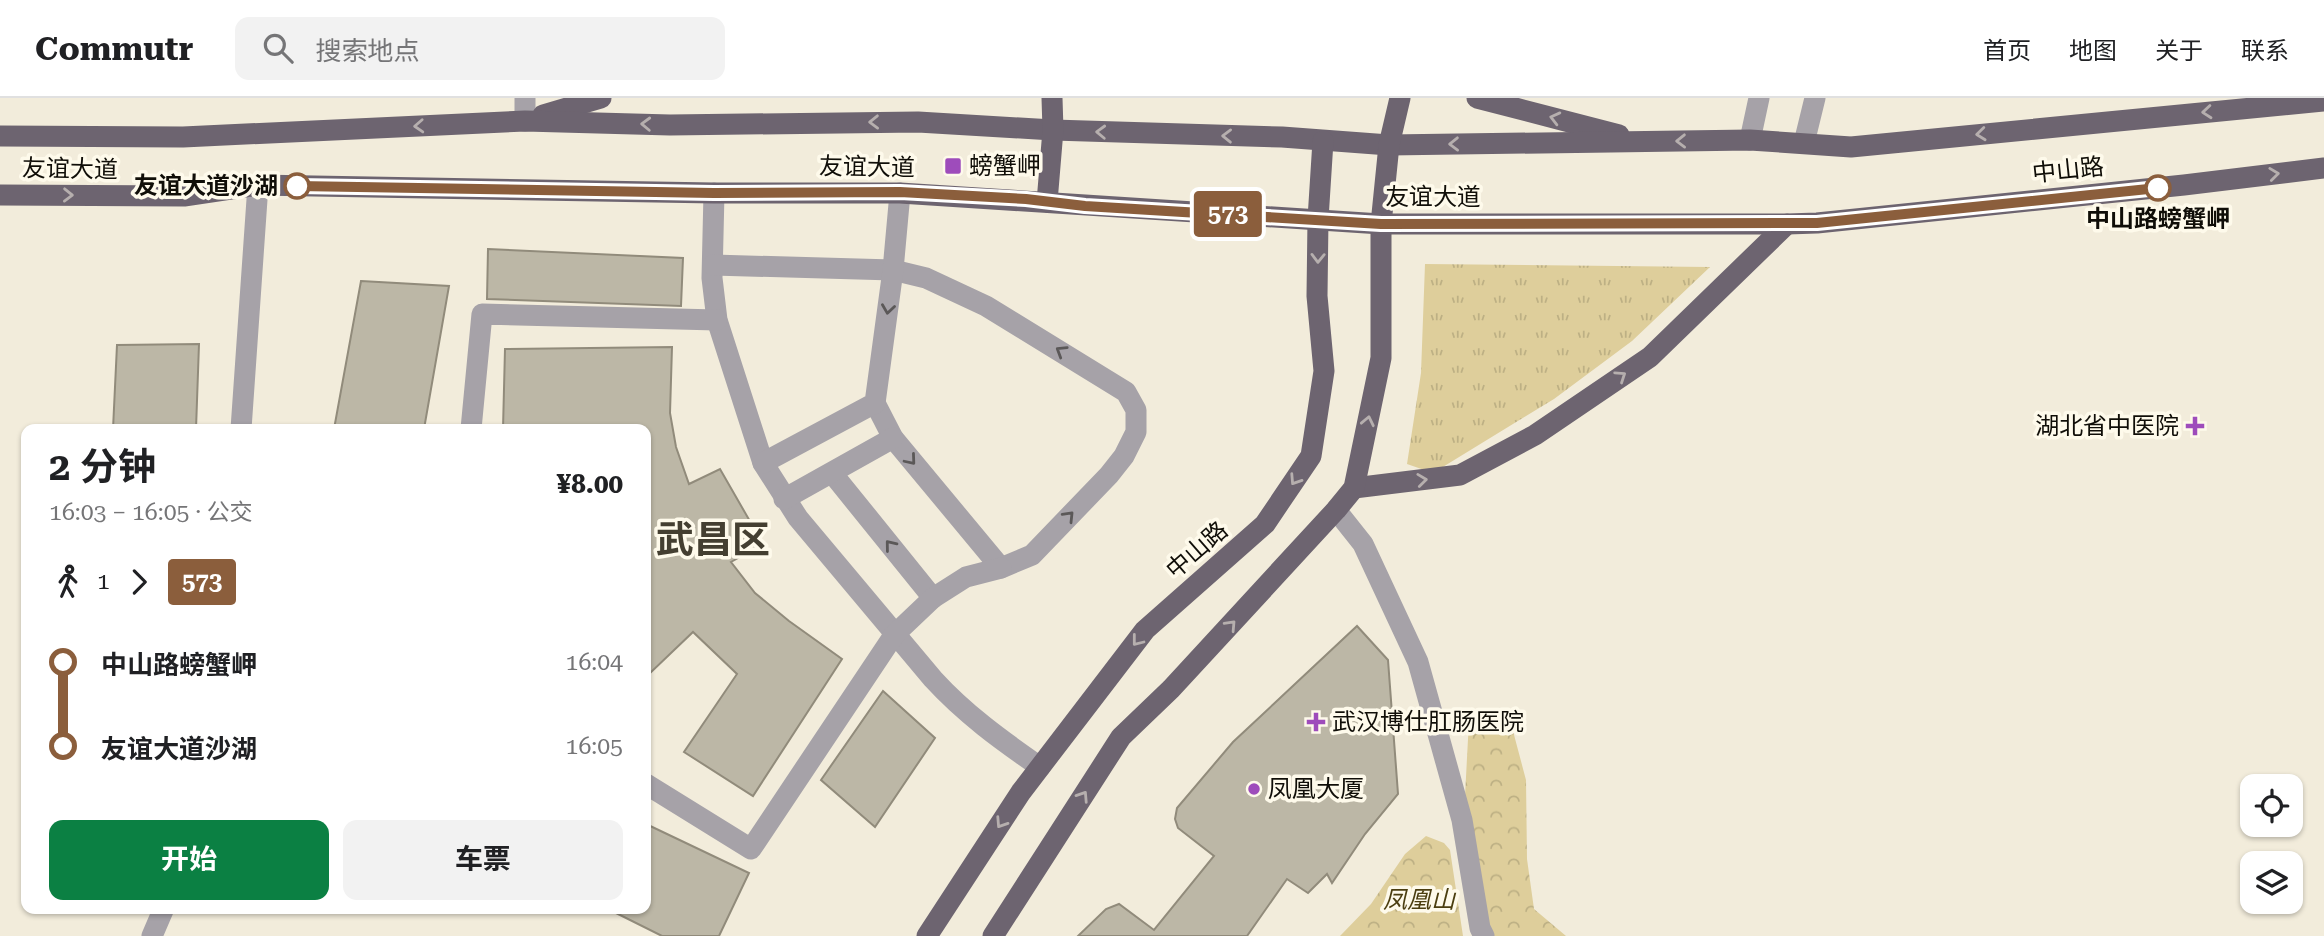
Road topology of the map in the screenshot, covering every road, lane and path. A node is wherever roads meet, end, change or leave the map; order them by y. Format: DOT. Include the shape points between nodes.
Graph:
graph roads {
  1 [pos="525,98"];
  2 [pos="601,98"];
  3 [pos="1052,98"];
  4 [pos="1400,98"];
  5 [pos="1477,98"];
  6 [pos="1759,98"];
  7 [pos="1815,98"];
  8 [pos="2324,101"];
  9 [pos="524,121"];
  10 [pos="1053,130"];
  11 [pos="0,136"];
  12 [pos="1750,140"];
  13 [pos="1323,141"];
  14 [pos="1645,141"];
  15 [pos="1804,144"];
  16 [pos="1389,145"];
  17 [pos="2324,167"];
  18 [pos="258,186"];
  19 [pos="900,192"];
  20 [pos="714,193"];
  21 [pos="0,195"];
  22 [pos="1047,202"];
  23 [pos="1318,219"];
  24 [pos="1817,223"];
  25 [pos="1381,224"];
  26 [pos="1787,224"];
  27 [pos="713,265"];
  28 [pos="893,270"];
  29 [pos="718,320"];
  30 [pos="875,403"];
  31 [pos="241,424"];
  32 [pos="471,424"];
  33 [pos="893,438"];
  34 [pos="764,463"];
  35 [pos="832,473"];
  36 [pos="1354,488"];
  37 [pos="785,499"];
  38 [pos="1336,510"];
  39 [pos="1000,568"];
  40 [pos="933,598"];
  41 [pos="894,635"];
  42 [pos="1040,767"];
  43 [pos="651,787"];
  44 [pos="161,914"];
  45 [pos="152,936"];
  46 [pos="928,936"];
  47 [pos="993,936"];
  48 [pos="1484,936"];
  1 -- 9 [label="street"];
  2 -- 9 [label="main road"];
  3 -- 10 [label="main road"];
  4 -- 16 [label="main road"];
  14 -- 5 [label="main road, one-way"];
  6 -- 12 [label="street"];
  7 -- 15 [label="street"];
  8 -- 15 [label="main road, 中山路, one-way" via="1850,147"];
  10 -- 9 [label="main road, 友谊大道, one-way" via="918,122 670,125"];
  9 -- 11 [label="main road, 友谊大道, one-way" via="183,137"];
  13 -- 10 [label="main road, 友谊大道, one-way"];
  10 -- 22 [label="main road"];
  12 -- 14 [label="main road, 友谊大道, one-way"];
  12 -- 15 [label="main road, 中山路"];
  13 -- 16 [label="main road, 友谊大道"];
  13 -- 23 [label="main road, 中山路"];
  14 -- 16 [label="main road, 友谊大道, one-way"];
  16 -- 25 [label="main road"];
  24 -- 17 [label="main road, 中山路, one-way"];
  18 -- 20 [label="main road, 友谊大道"];
  21 -- 18 [label="main road, 友谊大道, one-way" via="184,197"];
  18 -- 31 [label="street"];
  19 -- 20 [label="main road, 友谊大道"];
  19 -- 22 [label="main road, 友谊大道"];
  19 -- 28 [label="street"];
  20 -- 27 [label="street"];
  22 -- 23 [label="main road, 友谊大道"];
  23 -- 25 [label="main road, 友谊大道"];
  23 -- 42 [label="main road, 中山路, one-way" via="1317,296 1324,371 1311,456 1265,524 1145,630"];
  24 -- 26 [label="main road, 友谊大道"];
  25 -- 26 [label="main road, 友谊大道"];
  36 -- 25 [label="main road, one-way" via="1381,358"];
  36 -- 26 [label="main road, one-way" via="1460,475 1535,435 1650,357"];
  27 -- 28 [label="street"];
  27 -- 29 [label="street"];
  28 -- 30 [label="street, one-way"];
  39 -- 28 [label="street, one-way" via="1032,555 1109,475 1136,432 1136,410 1126,392 986,306 926,278"];
  29 -- 32 [label="street" via="482,314"];
  29 -- 34 [label="street"];
  30 -- 33 [label="street"];
  30 -- 34 [label="street"];
  33 -- 35 [label="street"];
  33 -- 39 [label="street, one-way"];
  34 -- 37 [label="street"];
  35 -- 37 [label="street"];
  40 -- 35 [label="street, one-way"];
  36 -- 38 [label="main road"];
  37 -- 41 [label="street"];
  47 -- 38 [label="main road, one-way" via="1121,737"];
  38 -- 48 [label="street" via="1363,544 1418,662 1462,820"];
  39 -- 40 [label="street" via="966,577"];
  40 -- 41 [label="street"];
  41 -- 42 [label="street" via="953,701"];
  41 -- 43 [label="street" via="751,849"];
  42 -- 46 [label="main road, 中山路, one-way"];
  44 -- 45 [label="street"];
}
